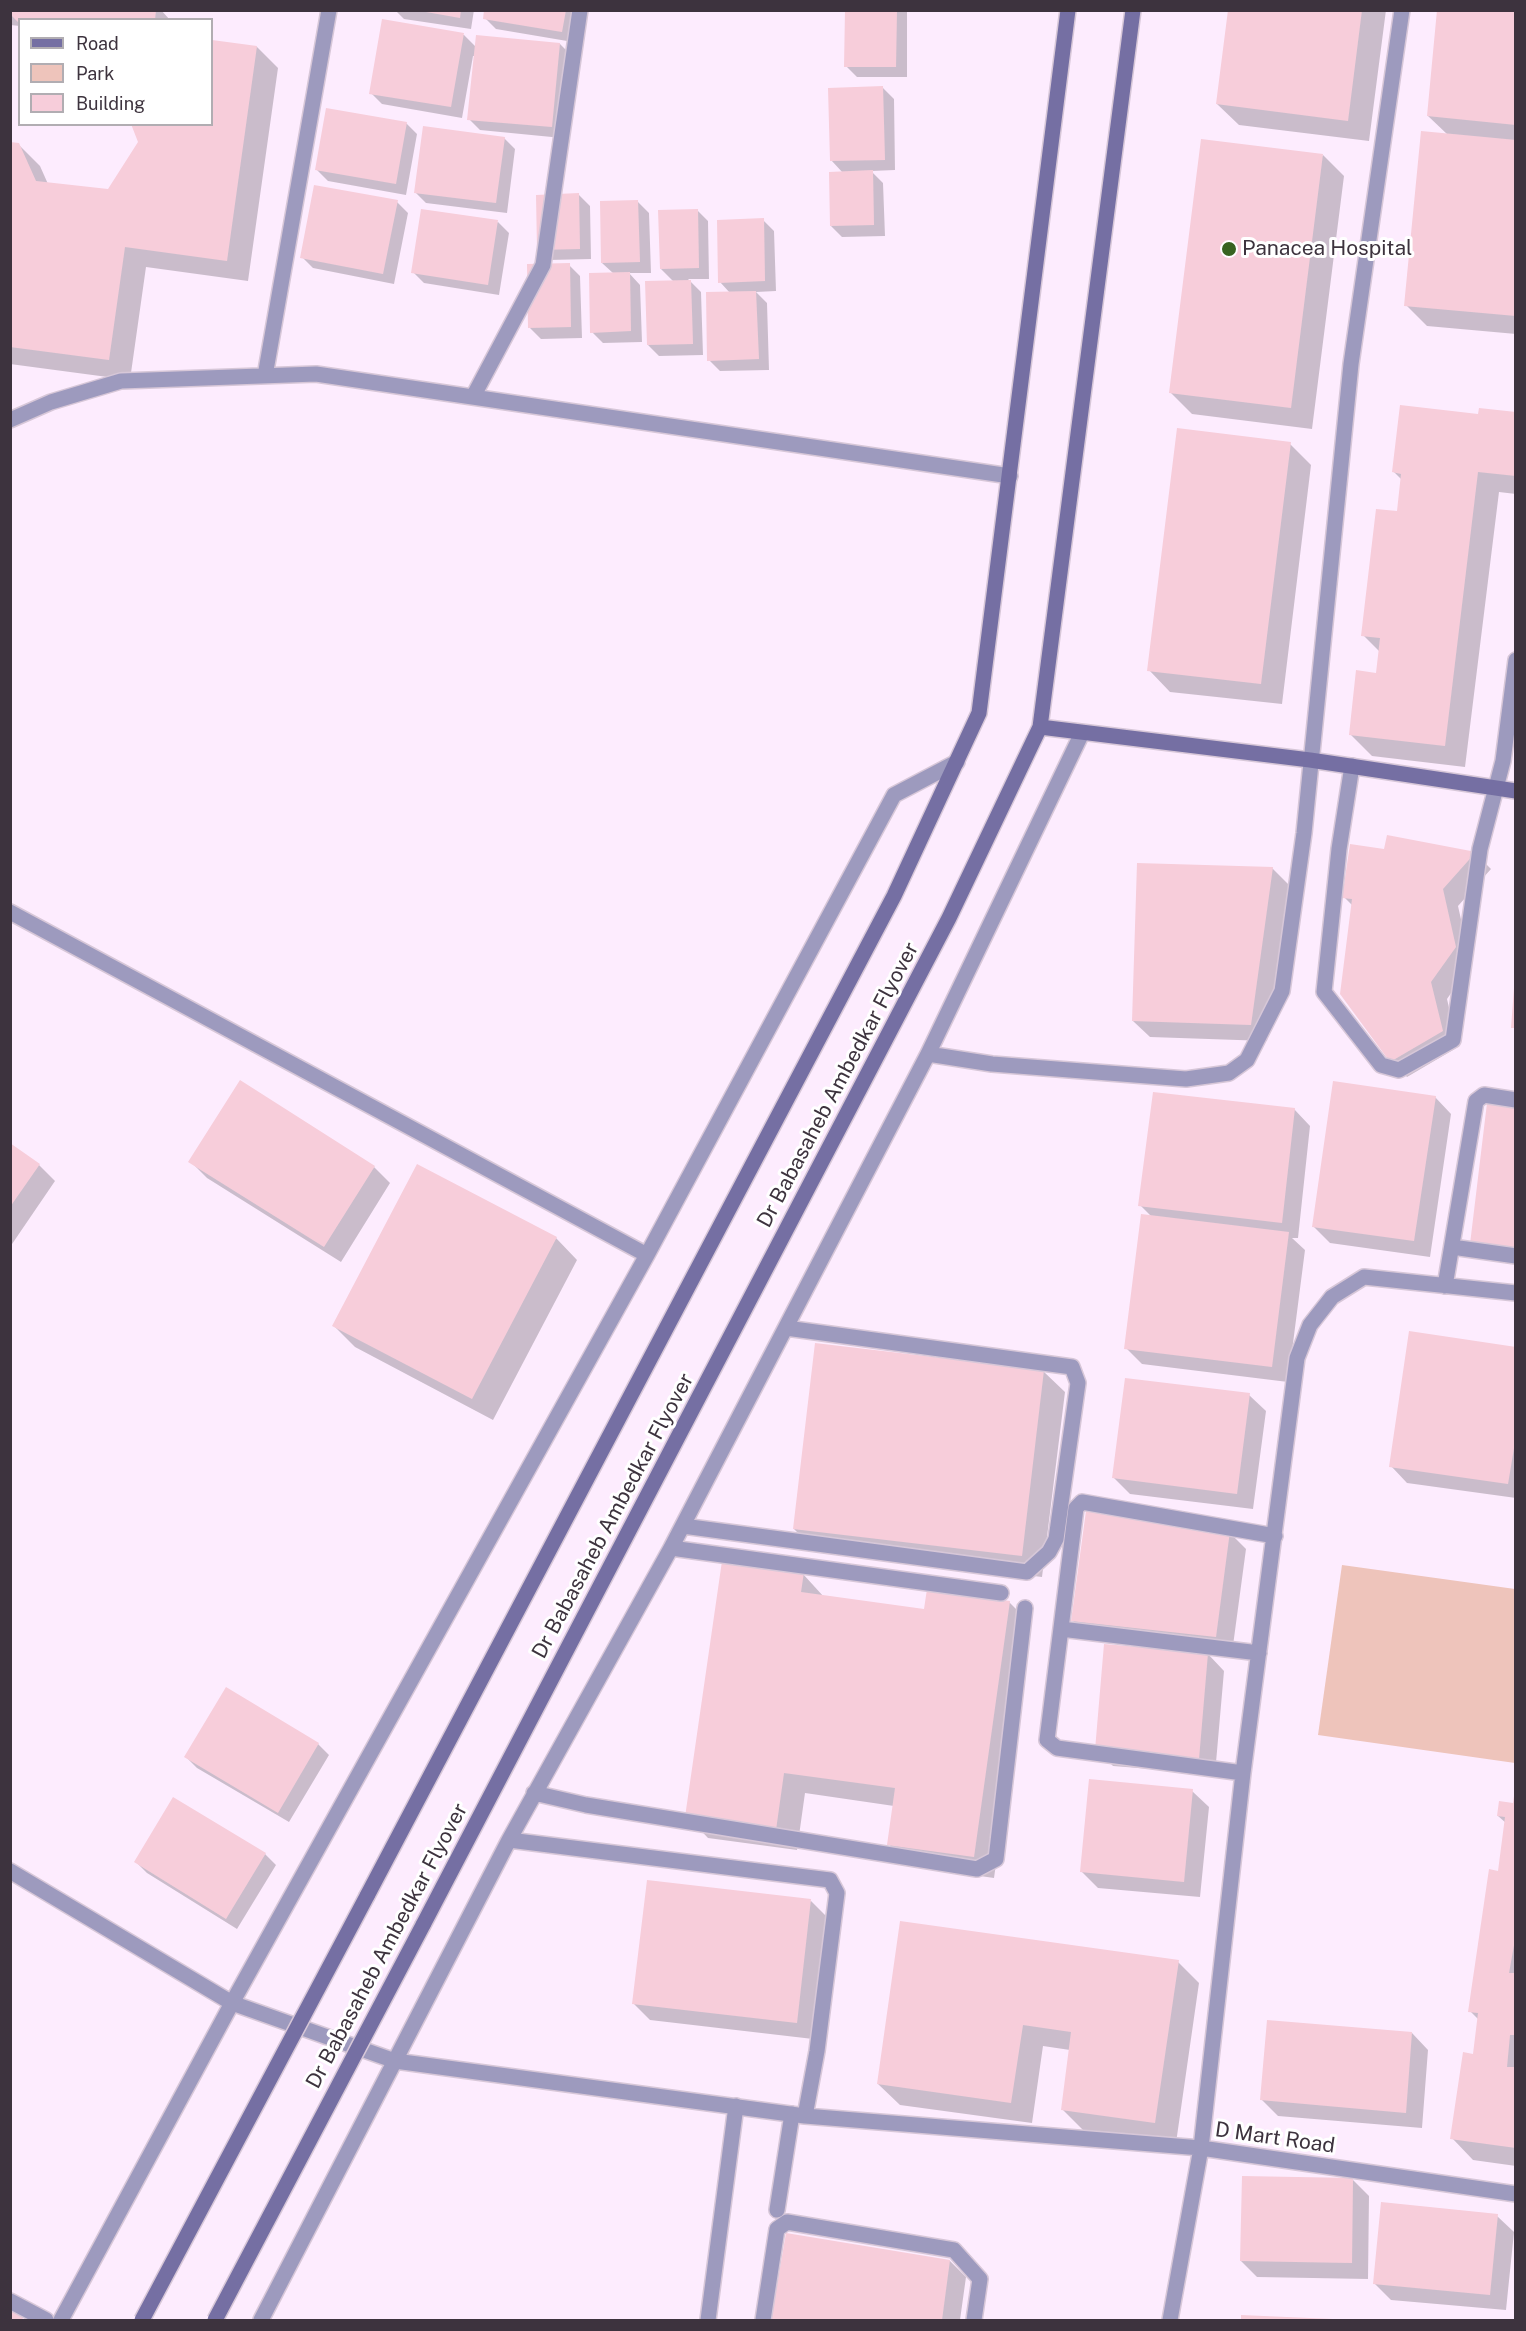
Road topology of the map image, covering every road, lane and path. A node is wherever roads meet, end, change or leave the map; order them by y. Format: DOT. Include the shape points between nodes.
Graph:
graph roads {
  1 [pos="329,10"];
  2 [pos="580,10"];
  3 [pos="1068,10"];
  4 [pos="1133,10"];
  5 [pos="1402,10"];
  6 [pos="265,376"];
  7 [pos="474,395"];
  8 [pos="10,420"];
  9 [pos="1010,476"];
  10 [pos="1515,660"];
  11 [pos="1040,727"];
  12 [pos="1082,732"];
  13 [pos="1310,760"];
  14 [pos="957,762"];
  15 [pos="1352,766"];
  16 [pos="1495,788"];
  17 [pos="1515,791"];
  18 [pos="10,912"];
  19 [pos="928,1054"];
  20 [pos="1515,1100"];
  21 [pos="1452,1247"];
  22 [pos="647,1255"];
  23 [pos="1515,1256"];
  24 [pos="1445,1286"];
  25 [pos="1515,1293"];
  26 [pos="786,1328"];
  27 [pos="683,1526"];
  28 [pos="1275,1536"];
  29 [pos="671,1548"];
  30 [pos="1001,1593"];
  31 [pos="1025,1608"];
  32 [pos="1061,1629"];
  33 [pos="1259,1653"];
  34 [pos="1243,1773"];
  35 [pos="534,1793"];
  36 [pos="509,1840"];
  37 [pos="10,1871"];
  38 [pos="232,2002"];
  39 [pos="395,2061"];
  40 [pos="736,2106"];
  41 [pos="798,2115"];
  42 [pos="1201,2148"];
  43 [pos="1515,2194"];
  44 [pos="777,2211"];
  45 [pos="10,2301"];
  46 [pos="46,2320"];
  47 [pos="61,2320"];
  48 [pos="142,2320"];
  49 [pos="215,2320"];
  50 [pos="261,2320"];
  51 [pos="708,2320"];
  52 [pos="763,2320"];
  53 [pos="974,2320"];
  54 [pos="1170,2320"];
  1 -- 6 [label="street"];
  2 -- 7 [label="street" via="543,265"];
  3 -- 9 [label="main road, Dr Babasaheb Ambedkar Flyover"];
  4 -- 11 [label="main road, Dr Babasaheb Ambedkar Flyover"];
  5 -- 13 [label="street" via="1351,364"];
  6 -- 7 [label="street" via="316,374"];
  6 -- 8 [label="street" via="121,381 51,402"];
  7 -- 9 [label="street"];
  9 -- 14 [label="main road, Dr Babasaheb Ambedkar Flyover" via="979,713"];
  10 -- 16 [label="street" via="1503,761"];
  11 -- 12 [label="main road"];
  11 -- 49 [label="main road, Dr Babasaheb Ambedkar Flyover, bridge" via="949,918"];
  12 -- 13 [label="main road"];
  12 -- 19 [label="street"];
  13 -- 15 [label="main road"];
  13 -- 19 [label="street" via="1282,992 1247,1060 1229,1073 1186,1079 992,1064"];
  14 -- 22 [label="street" via="894,795"];
  14 -- 48 [label="main road, Dr Babasaheb Ambedkar Flyover, bridge" via="894,896"];
  15 -- 16 [label="main road"];
  15 -- 16 [label="street" via="1324,992 1382,1065 1399,1070 1453,1040 1480,849"];
  16 -- 17 [label="main road"];
  18 -- 22 [label="street"];
  19 -- 26 [label="street"];
  20 -- 21 [label="street" via="1484,1095 1476,1101"];
  21 -- 23 [label="street"];
  21 -- 24 [label="street"];
  22 -- 38 [label="street"];
  24 -- 25 [label="street"];
  24 -- 28 [label="street" via="1364,1277 1332,1297 1310,1325 1297,1358"];
  26 -- 27 [label="street"];
  26 -- 27 [label="street" via="1072,1367 1078,1383 1056,1539 1049,1552 1027,1572"];
  27 -- 29 [label="street"];
  28 -- 32 [label="street" via="1082,1502 1076,1508"];
  28 -- 33 [label="street"];
  29 -- 30 [label="street"];
  29 -- 35 [label="street"];
  31 -- 35 [label="street" via="996,1859 977,1869 585,1805"];
  32 -- 33 [label="street"];
  32 -- 34 [label="street" via="1047,1740 1057,1748"];
  33 -- 34 [label="street"];
  34 -- 42 [label="street"];
  35 -- 36 [label="street"];
  36 -- 39 [label="street"];
  36 -- 41 [label="street" via="830,1880 837,1893 818,2051"];
  37 -- 38 [label="street"];
  38 -- 39 [label="street"];
  38 -- 47 [label="street"];
  39 -- 40 [label="street"];
  39 -- 50 [label="street"];
  40 -- 41 [label="street"];
  40 -- 51 [label="street"];
  41 -- 42 [label="street"];
  41 -- 44 [label="street"];
  42 -- 43 [label="street, D Mart Road"];
  42 -- 54 [label="street, D Mart Road"];
  45 -- 46 [label="street"];
  52 -- 53 [label="street" via="777,2229 787,2222 954,2250 980,2279"];
}
